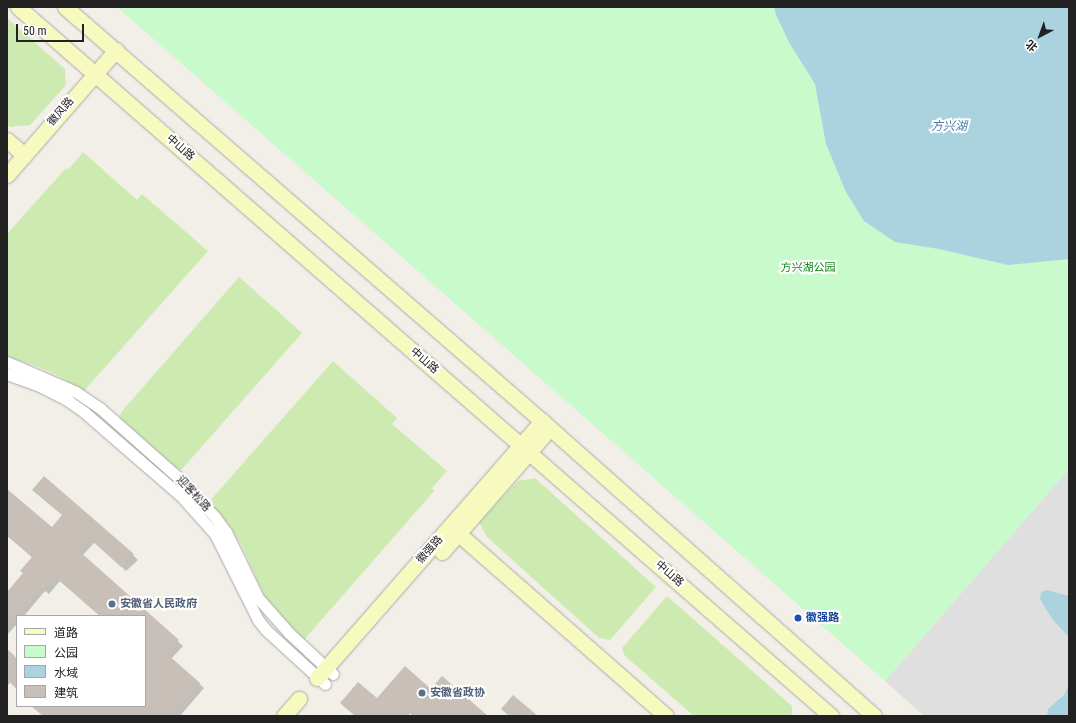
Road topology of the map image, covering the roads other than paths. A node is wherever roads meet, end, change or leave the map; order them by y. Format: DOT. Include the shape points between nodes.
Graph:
graph roads {
  1 [pos="18,7"];
  2 [pos="65,7"];
  3 [pos="113,48"];
  4 [pos="92,72"];
  5 [pos="7,140"];
  6 [pos="22,152"];
  7 [pos="7,164"];
  8 [pos="7,175"];
  9 [pos="7,362"];
  10 [pos="7,374"];
  11 [pos="546,425"];
  12 [pos="525,449"];
  13 [pos="454,531"];
  14 [pos="325,676"];
  15 [pos="301,707"];
  16 [pos="821,713"];
  17 [pos="284,716"];
  18 [pos="666,716"];
  19 [pos="874,716"];
  1 -- 4 [label="main road, 中山路"];
  2 -- 3 [label="main road"];
  3 -- 4 [label="main road, 徽风路"];
  3 -- 11 [label="main road"];
  4 -- 6 [label="main road, 徽风路"];
  4 -- 12 [label="main road, 中山路"];
  5 -- 6 [label="main road"];
  6 -- 7 [label="main road, 徽风路"];
  6 -- 8 [label="main road, 徽风路"];
  9 -- 14 [label="street, 迎客松路" via="76,392 101,409 182,481 226,532 258,598"];
  10 -- 14 [label="street, 迎客松路" via="38,385 67,400 182,497 215,534 258,620 266,630"];
  11 -- 12 [label="main road, 徽强路"];
  11 -- 19 [label="main road"];
  12 -- 13 [label="main road, 徽强路"];
  12 -- 16 [label="main road, 中山路"];
  13 -- 14 [label="main road, 徽强路"];
  13 -- 18 [label="main road"];
  15 -- 17 [label="main road"];
}
